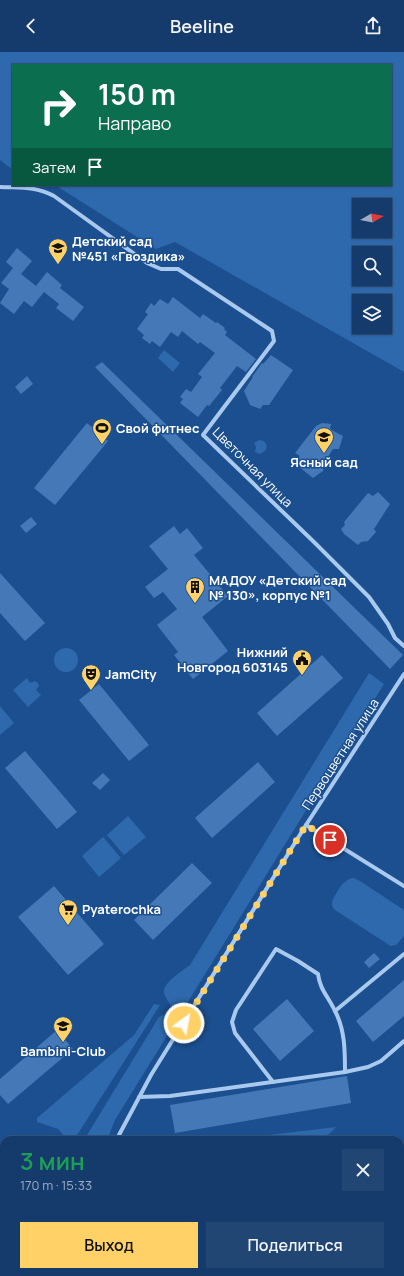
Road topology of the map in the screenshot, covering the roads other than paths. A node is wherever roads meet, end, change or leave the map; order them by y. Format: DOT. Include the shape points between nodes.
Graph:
graph roads {
  1 [pos="0,187"];
  2 [pos="404,646"];
  3 [pos="404,674"];
  4 [pos="306,825"];
  5 [pos="404,886"];
  6 [pos="404,954"];
  7 [pos="335,1011"];
  8 [pos="404,1042"];
  9 [pos="345,1072"];
  10 [pos="273,1082"];
  11 [pos="139,1097"];
  12 [pos="118,1136"];
  1 -- 2 [label="street, Цветочная улица" via="43,190 147,263 161,269 178,270 272,331 274,341 203,435 369,597 395,638"];
  3 -- 4 [label="street, Первоцветная улица"];
  4 -- 5 [label="street"];
  4 -- 11 [label="street, Первоцветная улица"];
  6 -- 7 [label="street"];
  7 -- 9 [label="street" via="344,1044"];
  7 -- 10 [label="street" via="319,984 318,974 276,949 236,1010 232,1022 235,1033"];
  8 -- 9 [label="street" via="368,1068"];
  9 -- 10 [label="street"];
  10 -- 11 [label="street" via="170,1096"];
  11 -- 12 [label="street, Первоцветная улица"];
}
